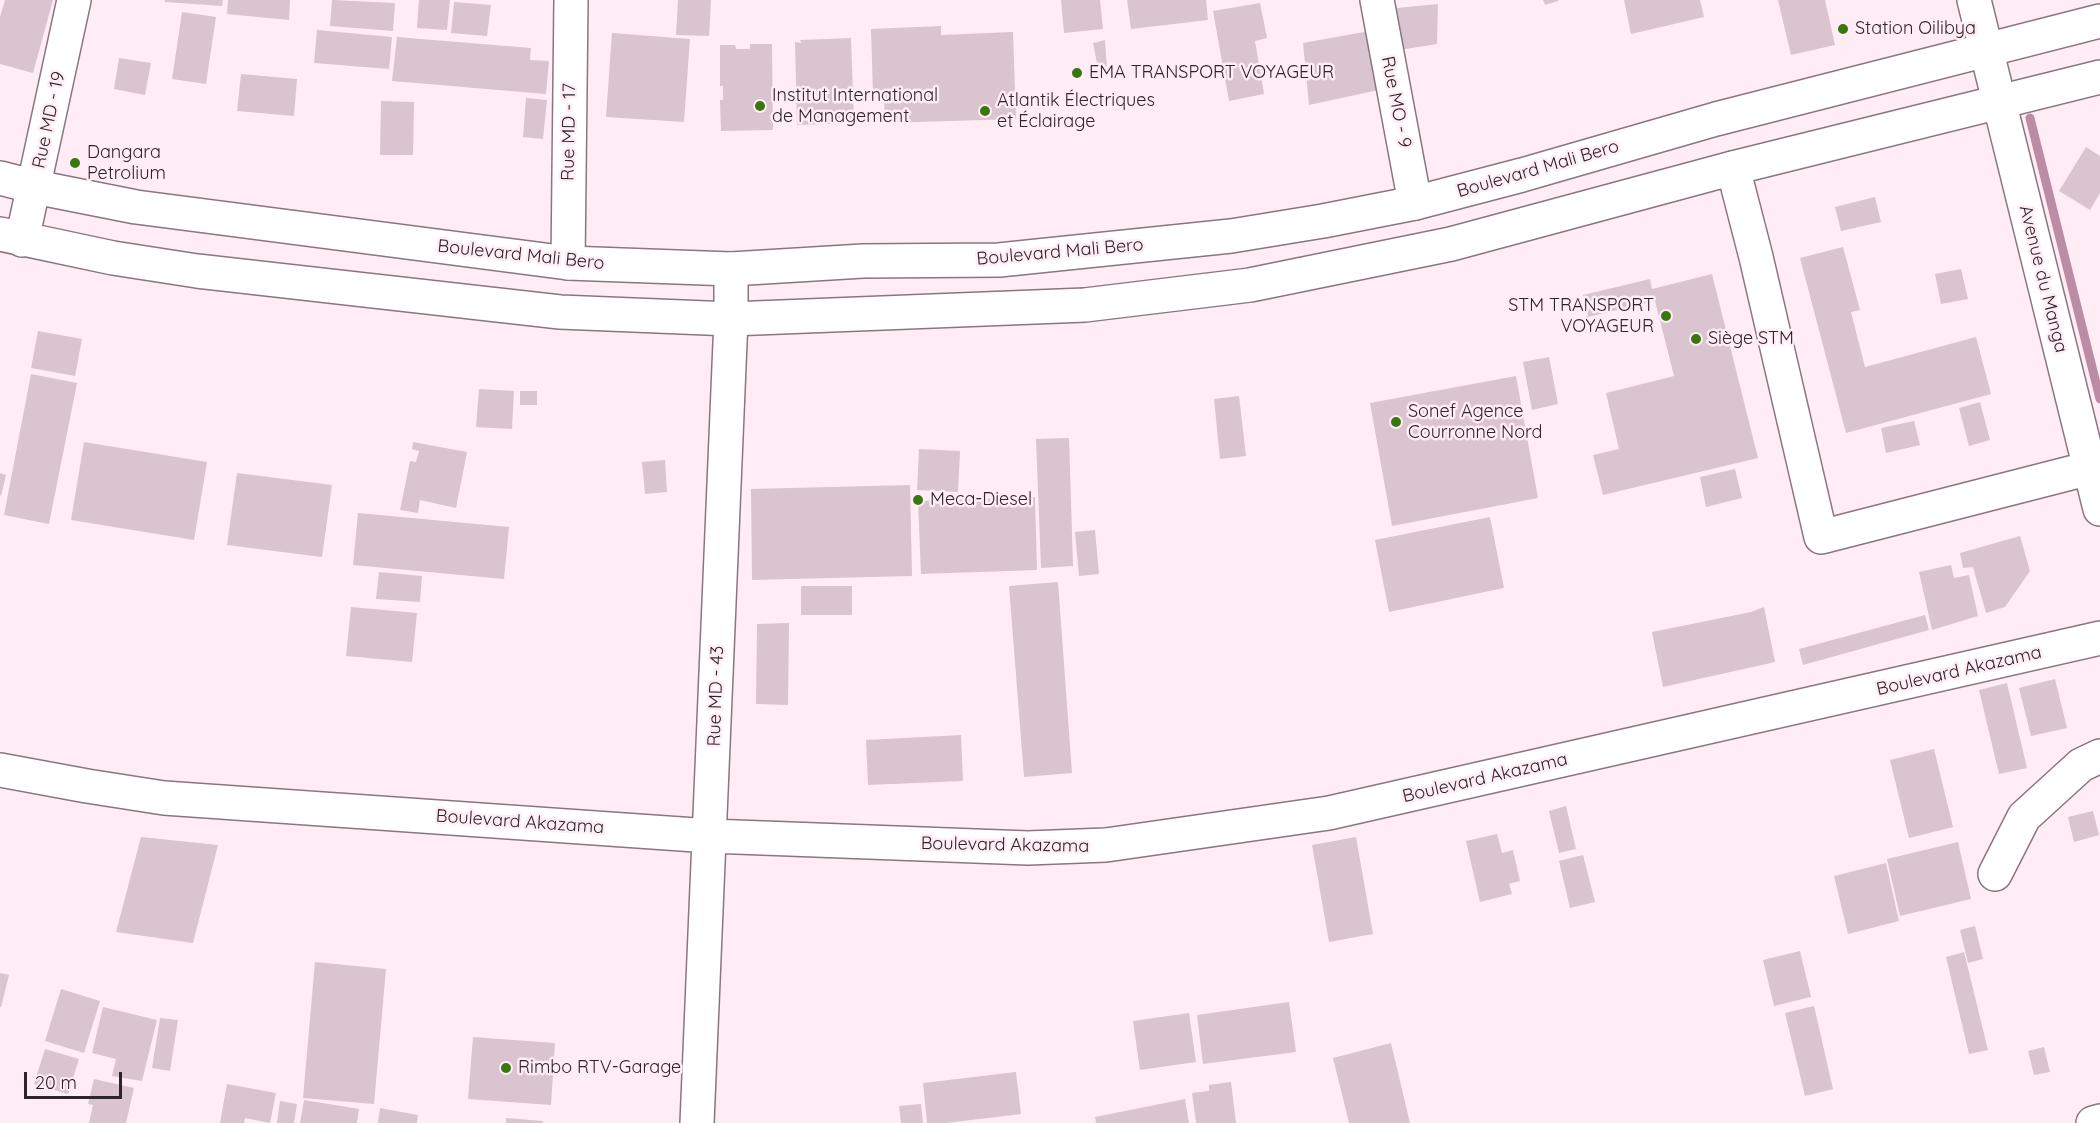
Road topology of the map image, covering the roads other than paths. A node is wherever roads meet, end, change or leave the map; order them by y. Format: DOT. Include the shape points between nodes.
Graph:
graph roads {
  1 [pos="75,0"];
  2 [pos="571,0"];
  3 [pos="1377,0"];
  4 [pos="1974,0"];
  5 [pos="2100,21"];
  6 [pos="1987,50"];
  7 [pos="2100,77"];
  8 [pos="1999,102"];
  9 [pos="1733,168"];
  10 [pos="0,178"];
  11 [pos="35,187"];
  12 [pos="1415,203"];
  13 [pos="11,237"];
  14 [pos="568,263"];
  15 [pos="731,269"];
  16 [pos="731,319"];
  17 [pos="2090,468"];
  18 [pos="2100,509"];
  19 [pos="2100,639"];
  20 [pos="2100,756"];
  21 [pos="0,770"];
  22 [pos="710,836"];
  23 [pos="1995,874"];
  24 [pos="2100,1121"];
  25 [pos="697,1123"];
  26 [pos="2093,1123"];
  1 -- 11 [label="main road, Rue MD - 19"];
  2 -- 14 [label="main road, Rue MD - 17"];
  3 -- 12 [label="main road, Rue MO - 9"];
  4 -- 6 [label="main road, Avenue du Manga"];
  5 -- 6 [label="main road, Boulevard Mali Bero"];
  6 -- 8 [label="main road, Avenue du Manga"];
  6 -- 12 [label="main road, Boulevard Mali Bero" via="1716,119"];
  7 -- 8 [label="main road"];
  8 -- 9 [label="main road"];
  8 -- 17 [label="main road, Avenue du Manga"];
  9 -- 16 [label="main road" via="1451,244 1250,285 1085,305"];
  9 -- 17 [label="main road" via="1821,537"];
  10 -- 11 [label="main road, Boulevard Mali Bero"];
  11 -- 13 [label="main road, Rue MD - 19"];
  11 -- 14 [label="main road, Boulevard Mali Bero" via="135,207"];
  12 -- 15 [label="main road, Boulevard Mali Bero" via="1231,236 999,260 863,261"];
  13 -- 16 [label="main road" via="208,273 560,312"];
  14 -- 15 [label="main road, Boulevard Mali Bero"];
  15 -- 16 [label="main road, Rue MD - 43"];
  16 -- 22 [label="main road, Rue MD - 43"];
  17 -- 18 [label="main road, Avenue du Manga"];
  19 -- 22 [label="main road, Boulevard Akazama" via="1329,813 1106,845 1028,848"];
  20 -- 23 [label="main road" via="2081,765 2024,817"];
  21 -- 22 [label="main road, Boulevard Akazama" via="164,798"];
  22 -- 25 [label="main road, Rue MD - 43"];
  24 -- 26 [label="main road"];
}
